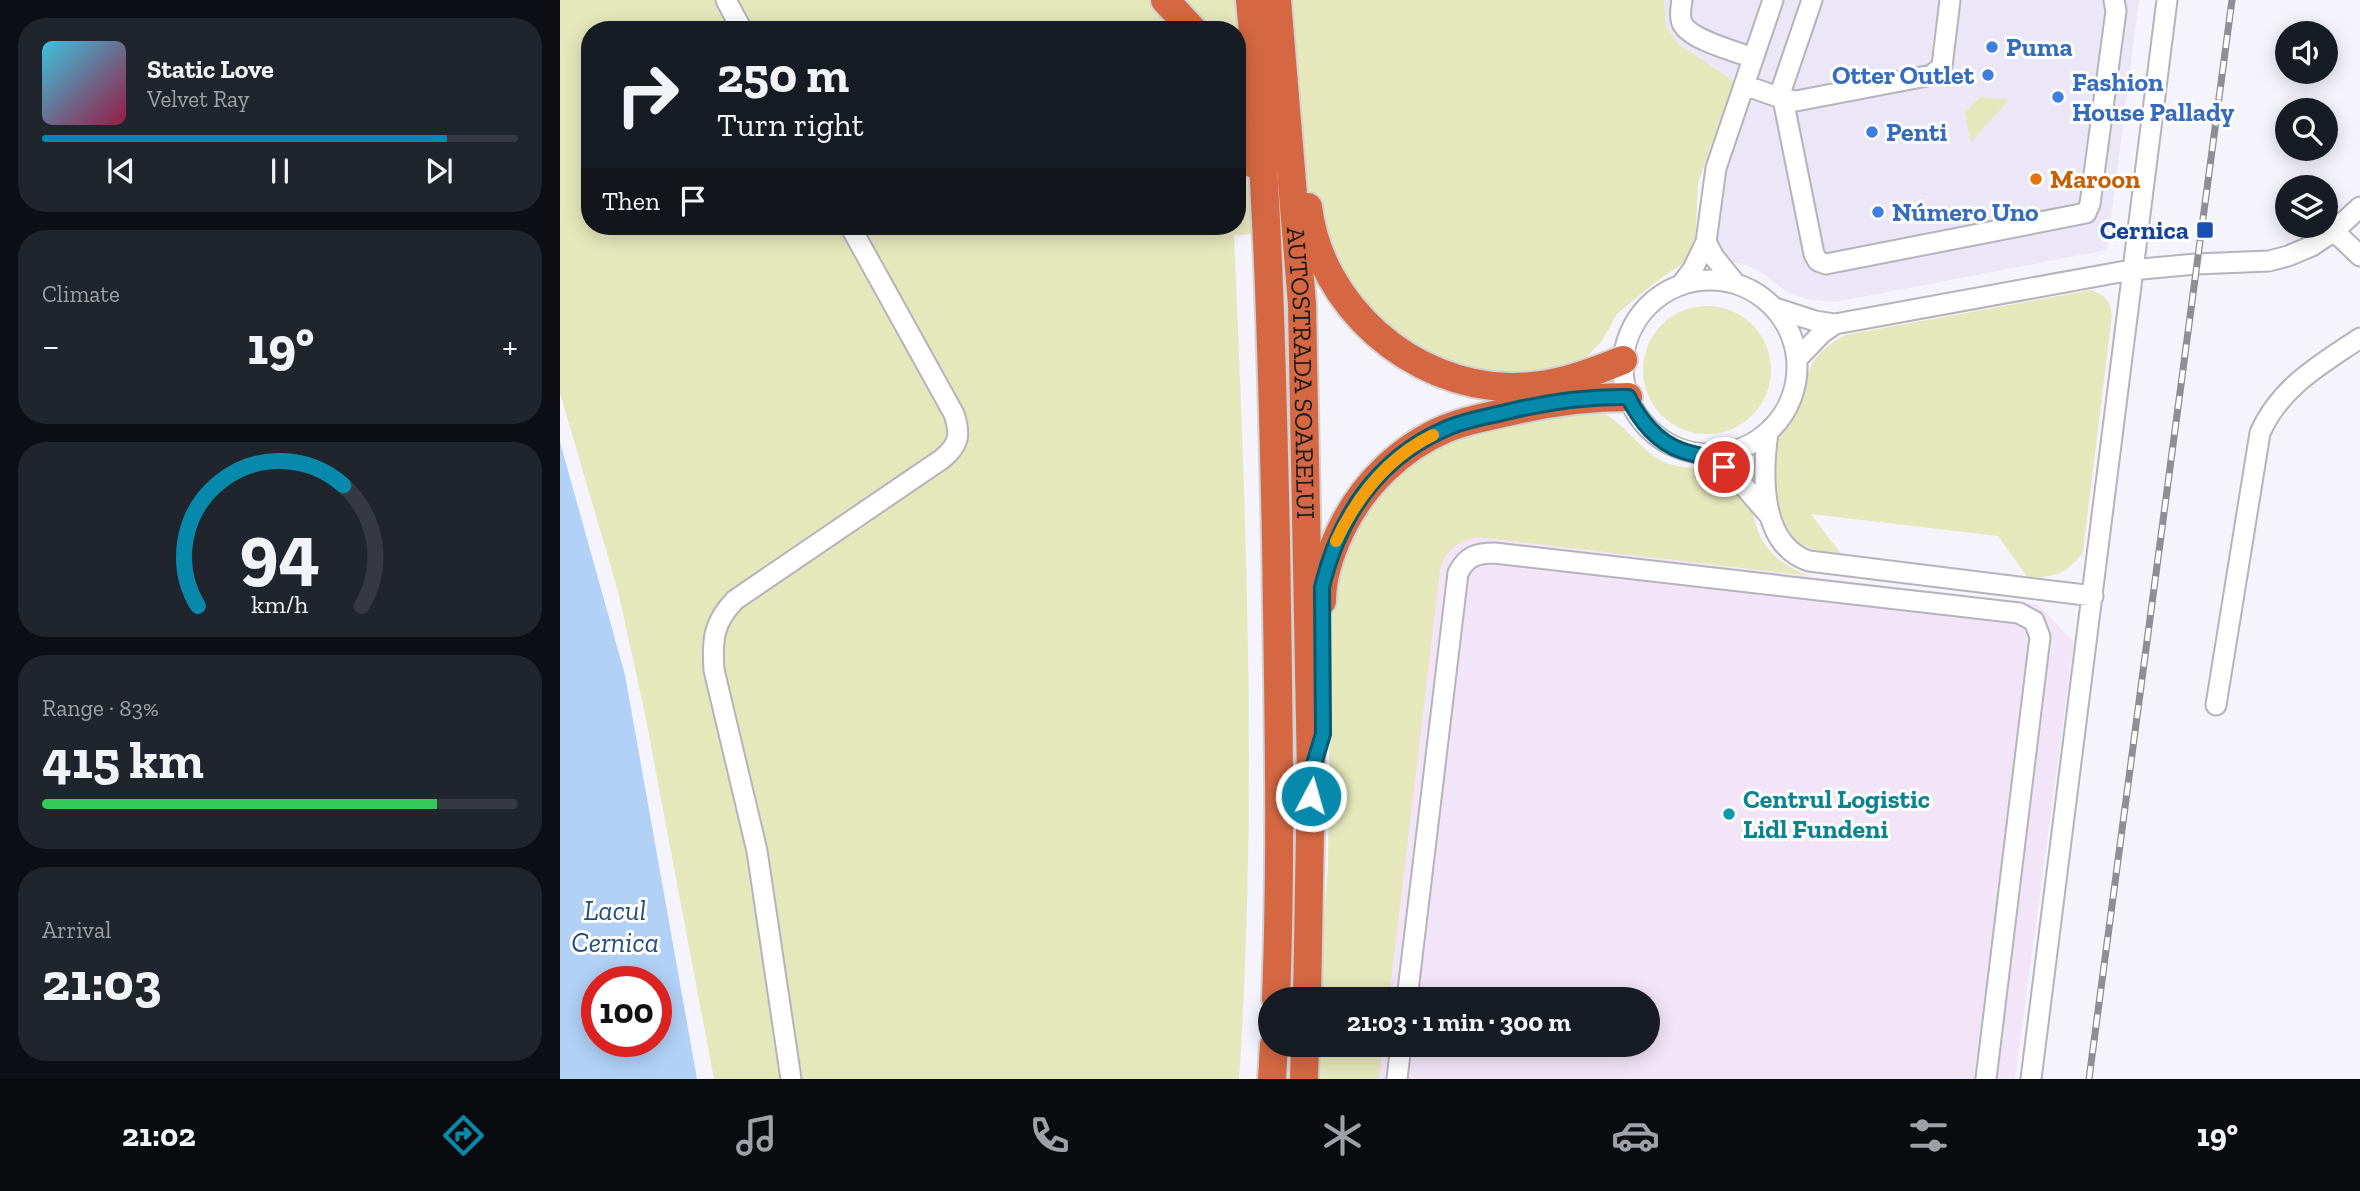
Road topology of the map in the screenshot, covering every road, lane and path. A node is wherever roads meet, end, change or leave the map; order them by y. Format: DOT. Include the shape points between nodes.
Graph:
graph roads {
  1 [pos="726,0"];
  2 [pos="1165,0"];
  3 [pos="1250,0"];
  4 [pos="1277,0"];
  5 [pos="1682,0"];
  6 [pos="1773,0"];
  7 [pos="1811,0"];
  8 [pos="1950,0"];
  9 [pos="2114,0"];
  10 [pos="2167,0"];
  11 [pos="737,21"];
  12 [pos="1185,21"];
  13 [pos="1753,58"];
  14 [pos="1285,77"];
  15 [pos="1744,85"];
  16 [pos="1784,99"];
  17 [pos="1246,145"];
  18 [pos="1265,205"];
  19 [pos="2360,207"];
  20 [pos="2338,227"];
  21 [pos="855,235"];
  22 [pos="2338,235"];
  23 [pos="2321,238"];
  24 [pos="1706,242"];
  25 [pos="2360,256"];
  26 [pos="2131,270"];
  27 [pos="1735,283"];
  28 [pos="1681,285"];
  29 [pos="1775,309"];
  30 [pos="1835,324"];
  31 [pos="2360,338"];
  32 [pos="1797,359"];
  33 [pos="1623,360"];
  34 [pos="1628,397"];
  35 [pos="1768,433"];
  36 [pos="1707,456"];
  37 [pos="1770,516"];
  38 [pos="2093,596"];
  39 [pos="2216,705"];
  40 [pos="1311,774"];
  41 [pos="1276,987"];
  42 [pos="1307,987"];
  43 [pos="1408,987"];
  44 [pos="1273,1057"];
  45 [pos="1305,1057"];
  46 [pos="1400,1057"];
  47 [pos="791,1079"];
  48 [pos="1272,1079"];
  49 [pos="1304,1079"];
  50 [pos="1397,1079"];
  51 [pos="1986,1079"];
  52 [pos="2031,1079"];
  1 -- 11 [label="street"];
  2 -- 12 [label="highway"];
  3 -- 18 [label="highway, AUTOSTRADA SOARELUI"];
  4 -- 14 [label="highway, AUTOSTRADA SOARELUI"];
  5 -- 13 [label="street" via="1683,23 1693,34"];
  6 -- 13 [label="street"];
  7 -- 16 [label="street" via="1782,88"];
  8 -- 16 [label="street" via="1943,60 1936,73 1796,101"];
  9 -- 16 [label="street" via="2086,213 1821,263 1814,254"];
  10 -- 26 [label="street"];
  13 -- 15 [label="street"];
  14 -- 33 [label="highway" via="1310,223 1322,258 1348,304 1396,350 1457,378 1508,387 1578,378"];
  14 -- 40 [label="highway, AUTOSTRADA SOARELUI" via="1302,304"];
  15 -- 16 [label="street"];
  15 -- 24 [label="street" via="1716,168"];
  17 -- 18 [label="highway"];
  18 -- 41 [label="highway, AUTOSTRADA SOARELUI" via="1280,767"];
  19 -- 20 [label="street"];
  21 -- 47 [label="street" via="954,414 959,440 942,459 735,600 715,629 714,670 757,851"];
  22 -- 25 [label="street"];
  23 -- 26 [label="street" via="2269,261"];
  24 -- 27 [label="street"];
  24 -- 28 [label="street"];
  26 -- 30 [label="street"];
  26 -- 38 [label="street"];
  27 -- 28 [label="street" via="1698,280"];
  27 -- 29 [label="street"];
  28 -- 33 [label="street" via="1653,301 1638,318"];
  29 -- 30 [label="street"];
  29 -- 32 [label="street" via="1790,332"];
  30 -- 32 [label="street"];
  31 -- 39 [label="street" via="2300,377 2260,433"];
  32 -- 35 [label="street" via="1792,400"];
  33 -- 34 [label="street"];
  34 -- 36 [label="street" via="1640,420 1658,438 1681,451"];
  34 -- 40 [label="highway" via="1576,398 1447,428 1425,438 1371,483 1330,552 1322,587 1323,734"];
  35 -- 36 [label="street" via="1750,446"];
  35 -- 37 [label="street" via="1764,471"];
  36 -- 37 [label="street" via="1735,475"];
  37 -- 38 [label="street" via="1786,547 1809,561"];
  38 -- 52 [label="street"];
  40 -- 42 [label="highway, AUTOSTRADA SOARELUI"];
  43 -- 51 [label="street" via="1458,573 1472,556 1494,553 2019,613 2034,621 2040,637"];
  44 -- 48 [label="highway"];
  45 -- 49 [label="highway"];
  46 -- 50 [label="street"];
}
